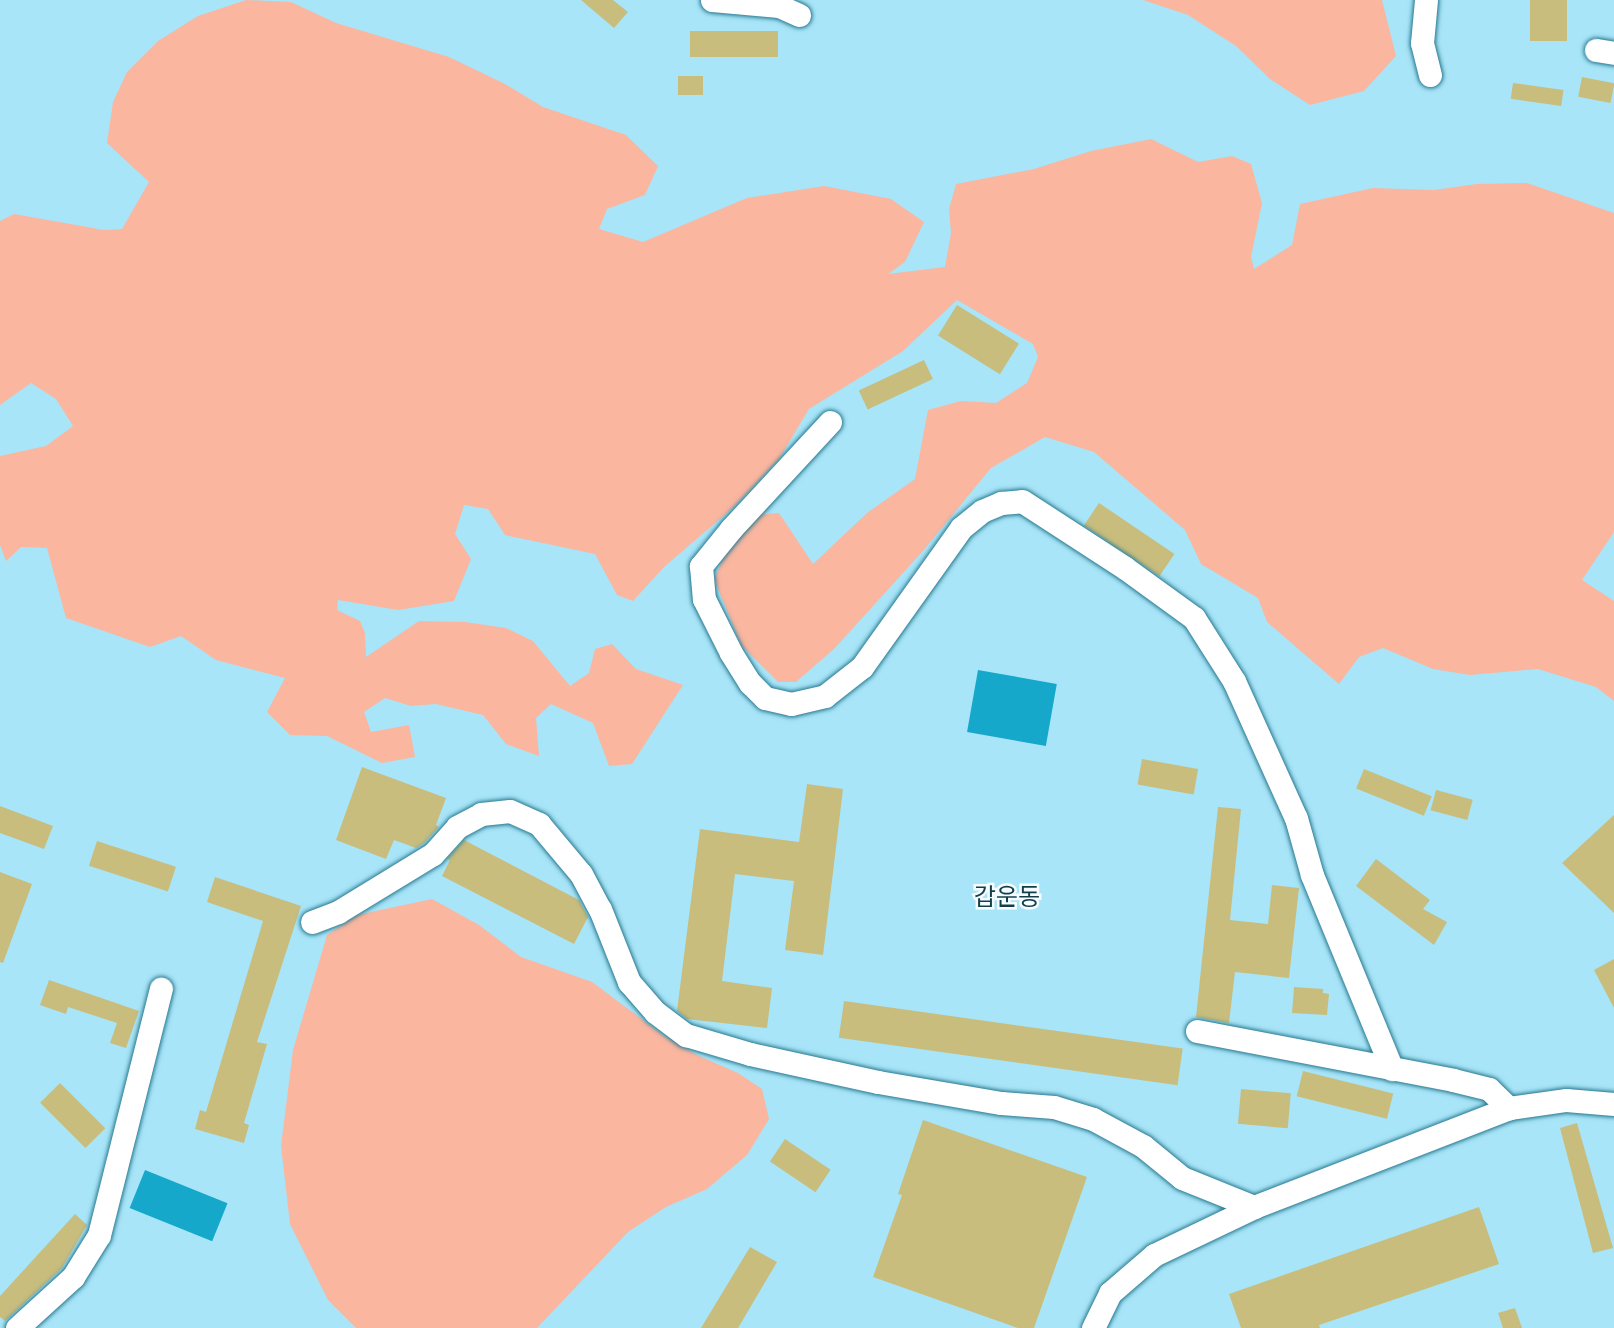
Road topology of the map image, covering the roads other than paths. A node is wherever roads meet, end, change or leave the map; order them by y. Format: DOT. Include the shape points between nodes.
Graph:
graph roads {
  1 [pos="712,0"];
  2 [pos="1426,0"];
  3 [pos="799,15"];
  4 [pos="1430,75"];
  5 [pos="830,422"];
  6 [pos="312,922"];
  7 [pos="161,989"];
  8 [pos="1197,1031"];
  9 [pos="1392,1069"];
  10 [pos="1614,1104"];
  11 [pos="1509,1108"];
  12 [pos="1254,1207"];
  13 [pos="17,1328"];
  14 [pos="1093,1328"];
  1 -- 3 [label="street" via="779,6"];
  2 -- 4 [label="street" via="1422,43"];
  5 -- 9 [label="street" via="701,566 704,599 751,683 765,698 791,704 825,696 862,667 961,528 992,507 1022,501 1194,618 1234,681 1296,818 1312,875"];
  6 -- 12 [label="street" via="401,875 433,854 457,827 481,814 510,811 539,824 582,874 629,982 654,1012 686,1035 878,1082 1055,1107 1093,1119 1143,1146 1182,1178"];
  7 -- 13 [label="street" via="99,1235 73,1277"];
  8 -- 9 [label="street"];
  9 -- 11 [label="street" via="1489,1089"];
  10 -- 11 [label="street" via="1566,1101"];
  11 -- 12 [label="street"];
  12 -- 14 [label="street" via="1154,1255 1110,1293"];
}
